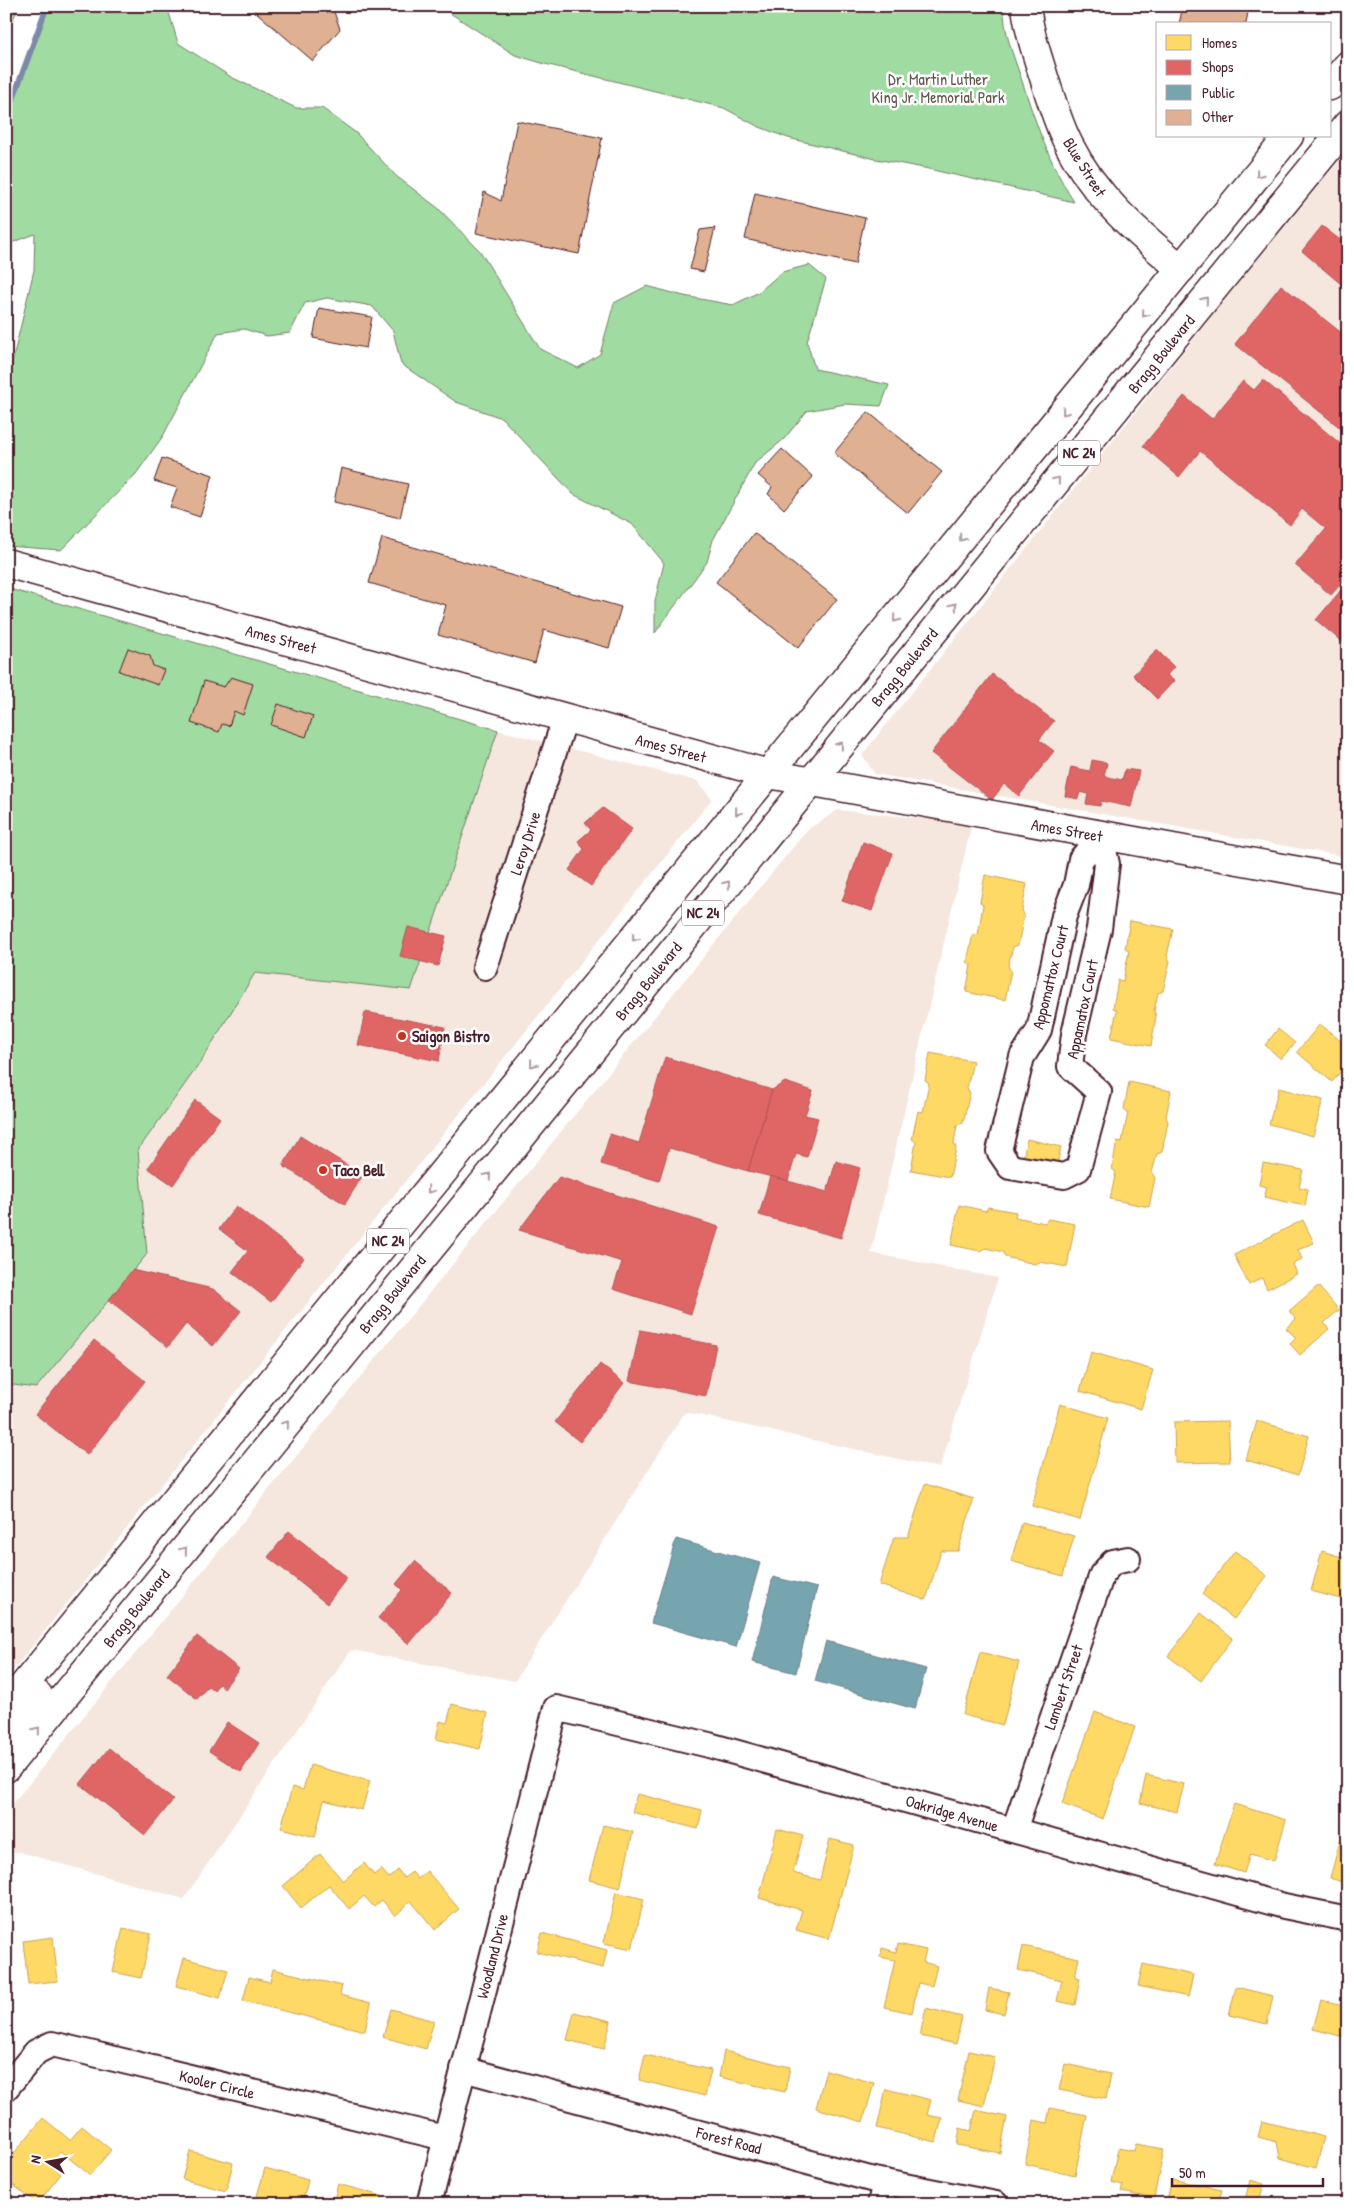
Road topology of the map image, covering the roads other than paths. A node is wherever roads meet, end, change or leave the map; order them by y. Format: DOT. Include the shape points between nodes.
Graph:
graph roads {
  1 [pos="1026,6"];
  2 [pos="1348,124"];
  3 [pos="1288,138"];
  4 [pos="1181,269"];
  5 [pos="6,563"];
  6 [pos="565,718"];
  7 [pos="769,774"];
  8 [pos="809,783"];
  9 [pos="1101,836"];
  10 [pos="1348,880"];
  11 [pos="485,967"];
  12 [pos="999,1151"];
  13 [pos="1128,1559"];
  14 [pos="69,1631"];
  15 [pos="6,1707"];
  16 [pos="556,1708"];
  17 [pos="6,1735"];
  18 [pos="6,1768"];
  19 [pos="1014,1830"];
  20 [pos="1348,1919"];
  21 [pos="464,2069"];
  22 [pos="6,2088"];
  23 [pos="446,2138"];
  24 [pos="882,2193"];
  25 [pos="429,2204"];
  26 [pos="996,2204"];
  1 -- 4 [label="main road, Blue Street" via="1035,49 1056,115 1078,163 1113,209"];
  8 -- 2 [label="main road, Bragg Boulevard / NC 24, one-way"];
  3 -- 4 [label="main road, NC 24, one-way"];
  4 -- 7 [label="main road, NC 24, one-way"];
  5 -- 6 [label="main road, Ames Street"];
  6 -- 7 [label="main road, Ames Street"];
  6 -- 11 [label="street, Leroy Drive"];
  7 -- 8 [label="main road, Ames Street"];
  7 -- 14 [label="main road, NC 24, one-way"];
  8 -- 9 [label="main road, Ames Street"];
  18 -- 8 [label="main road, Bragg Boulevard / NC 24, one-way"];
  9 -- 10 [label="main road, Ames Street"];
  9 -- 12 [label="street, Appomattox Court" via="1081,859 1076,885 1064,916 1039,1030 1022,1056"];
  9 -- 12 [label="street, Appamatox Court" via="1107,864 1099,929 1074,1034 1070,1066 1099,1092 1078,1169 1064,1176 1010,1166"];
  13 -- 19 [label="street, Lambert Street" via="1113,1562 1102,1574"];
  14 -- 15 [label="main road, NC 24"];
  14 -- 17 [label="main road" via="65,1662"];
  16 -- 19 [label="street, Oakridge Avenue" via="709,1745"];
  16 -- 21 [label="street, Woodland Drive"];
  19 -- 20 [label="street, Oakridge Avenue" via="1284,1906"];
  21 -- 23 [label="street, Woodland Drive"];
  21 -- 24 [label="street, Forest Road"];
  22 -- 23 [label="street, Kooler Circle" via="36,2052 52,2044"];
  23 -- 25 [label="street, Woodland Drive"];
  24 -- 26 [label="street, Forest Road"];
}
